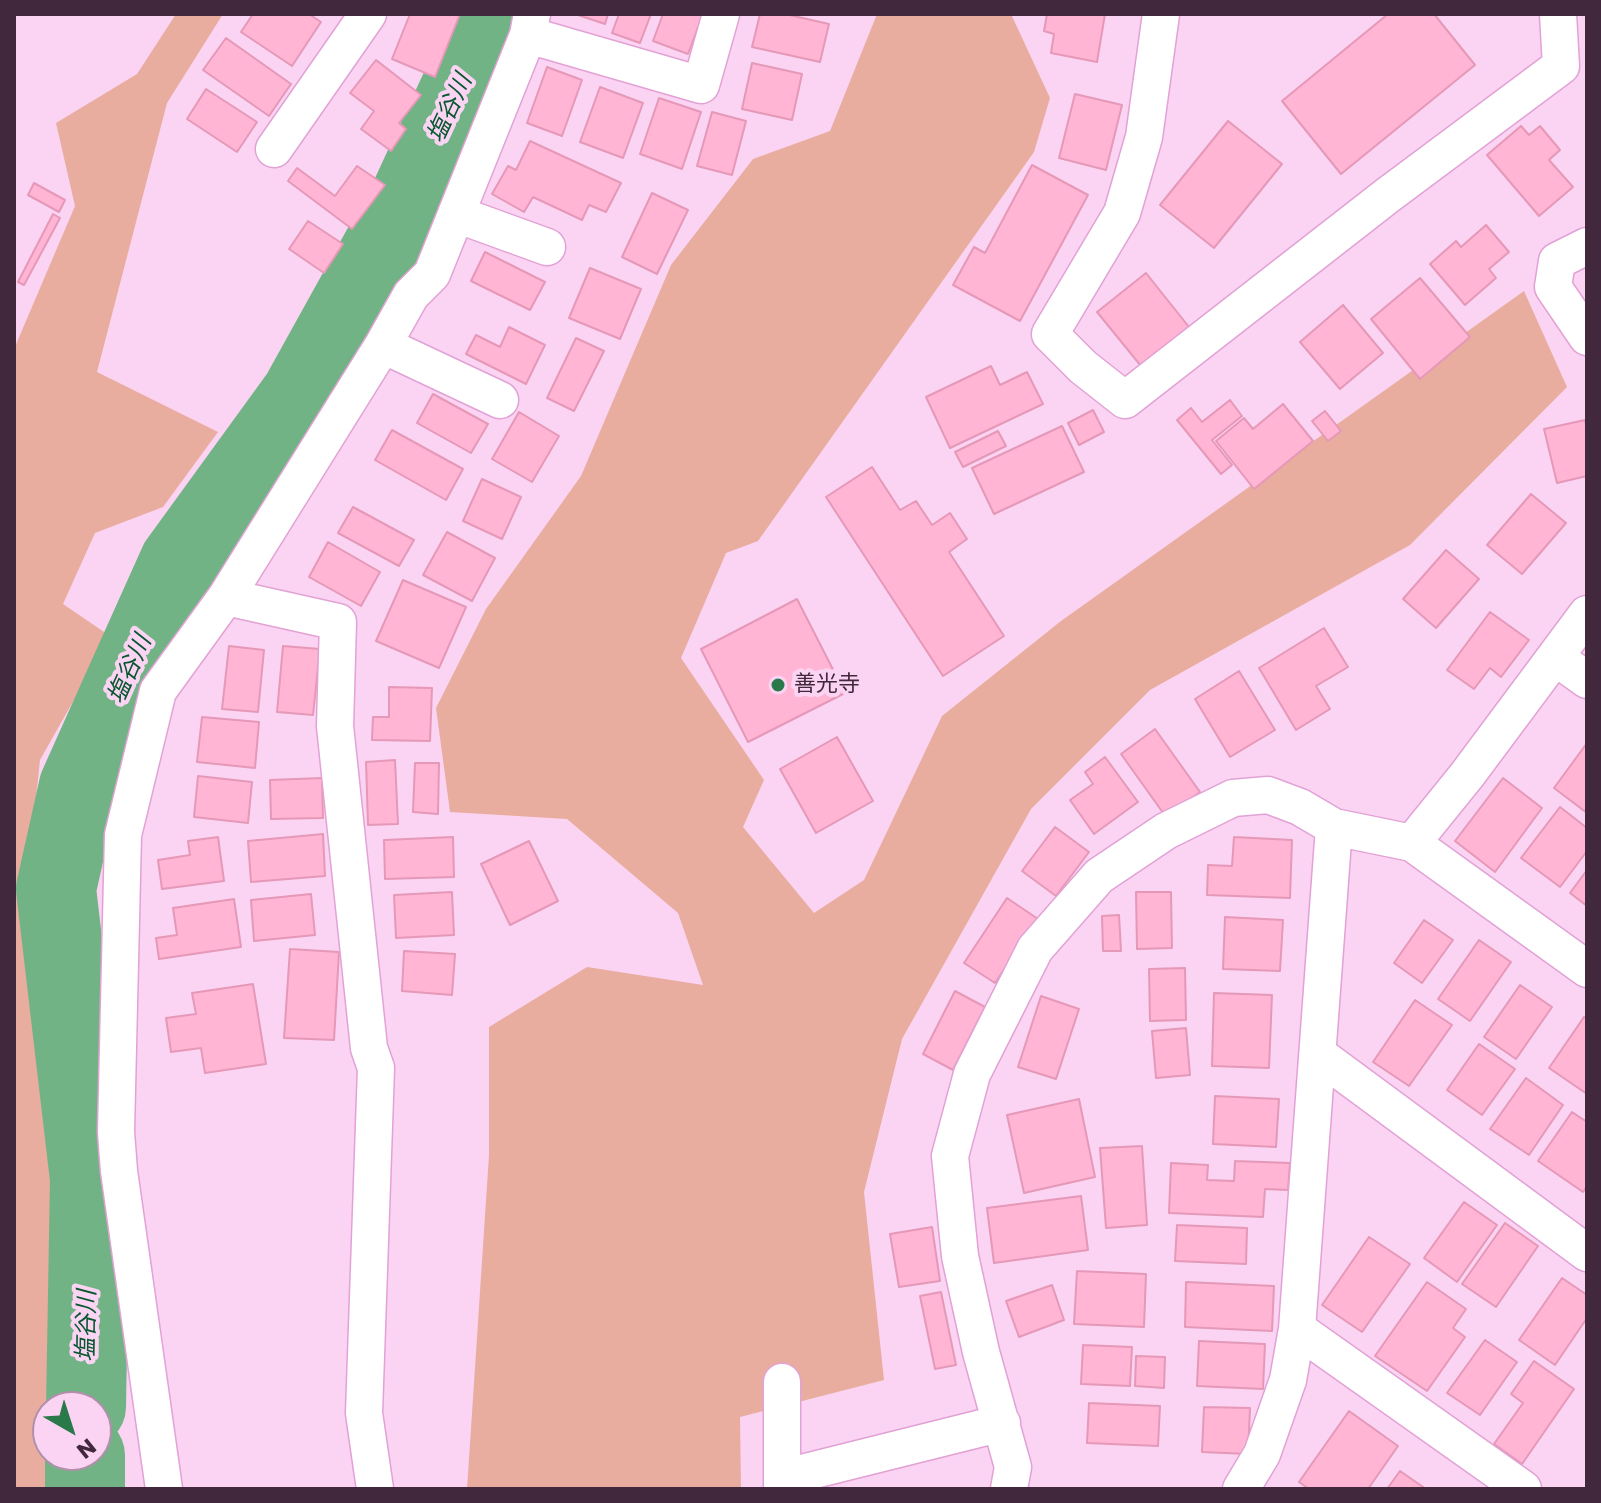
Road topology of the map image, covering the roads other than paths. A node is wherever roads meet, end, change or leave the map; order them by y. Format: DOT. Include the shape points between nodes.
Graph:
graph roads {
  1 [pos="368,14"];
  2 [pos="721,14"];
  3 [pos="1161,14"];
  4 [pos="1558,14"];
  5 [pos="530,24"];
  6 [pos="1574,64"];
  7 [pos="274,149"];
  8 [pos="456,214"];
  9 [pos="1587,246"];
  10 [pos="547,247"];
  11 [pos="1587,337"];
  12 [pos="383,345"];
  13 [pos="500,400"];
  14 [pos="226,597"];
  15 [pos="1587,614"];
  16 [pos="1555,657"];
  17 [pos="1587,680"];
  18 [pos="1334,827"];
  19 [pos="1412,843"];
  20 [pos="1587,969"];
  21 [pos="1319,1055"];
  22 [pos="1587,1253"];
  23 [pos="1297,1329"];
  24 [pos="782,1382"];
  25 [pos="1002,1423"];
  26 [pos="782,1484"];
  27 [pos="164,1489"];
  28 [pos="375,1489"];
  29 [pos="1009,1489"];
  30 [pos="1241,1489"];
  31 [pos="1523,1489"];
  1 -- 7 [label="street"];
  2 -- 5 [label="street" via="701,85"];
  3 -- 6 [label="street" via="1144,137 1122,213 1050,334 1125,400 1388,195"];
  4 -- 6 [label="street"];
  5 -- 8 [label="street"];
  8 -- 10 [label="street"];
  8 -- 12 [label="street" via="432,274 411,295"];
  9 -- 11 [label="street" via="1557,261 1553,287"];
  12 -- 13 [label="street"];
  12 -- 14 [label="street"];
  14 -- 27 [label="street" via="158,691 123,835 116,1132"];
  14 -- 28 [label="street" via="338,622 335,726 369,1048 376,1068 364,1413"];
  15 -- 16 [label="street"];
  16 -- 17 [label="street"];
  16 -- 19 [label="street"];
  18 -- 19 [label="street"];
  18 -- 21 [label="street"];
  18 -- 25 [label="street" via="1268,795 1233,798 1166,831 1099,876 1035,949 972,1074 950,1156 960,1256"];
  19 -- 20 [label="street"];
  21 -- 22 [label="street"];
  21 -- 23 [label="street"];
  23 -- 30 [label="street" via="1283,1394 1262,1454"];
  23 -- 31 [label="street"];
  24 -- 26 [label="street"];
  25 -- 26 [label="street"];
  25 -- 29 [label="street" via="1013,1467"];
}
